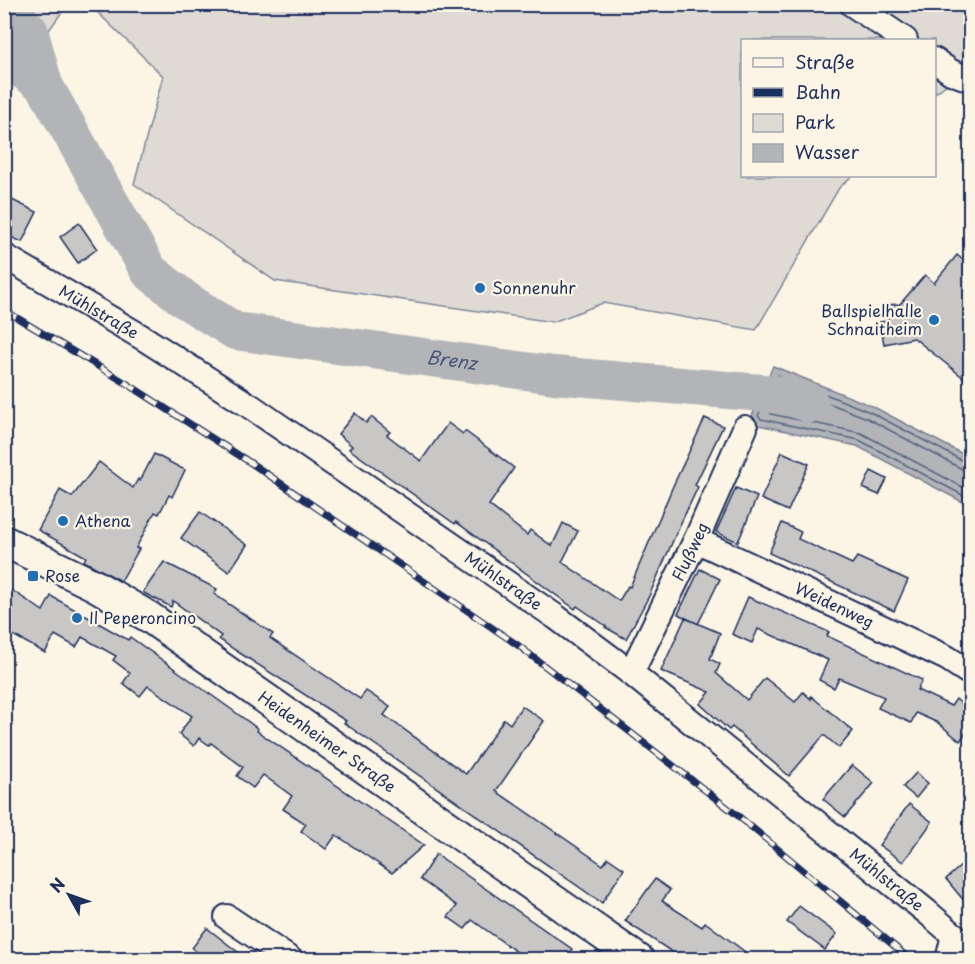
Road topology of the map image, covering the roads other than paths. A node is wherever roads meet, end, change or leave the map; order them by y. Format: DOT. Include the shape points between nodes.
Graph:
graph roads {
  1 [pos="852,4"];
  2 [pos="904,39"];
  3 [pos="936,61"];
  4 [pos="970,79"];
  5 [pos="4,256"];
  6 [pos="745,428"];
  7 [pos="696,540"];
  8 [pos="4,541"];
  9 [pos="631,673"];
  10 [pos="970,673"];
  11 [pos="227,917"];
  12 [pos="965,937"];
  13 [pos="291,960"];
  14 [pos="639,960"];
  15 [pos="948,960"];
  1 -- 2 [label="street"];
  3 -- 4 [label="street"];
  5 -- 9 [label="street, Mühlstraße" via="146,339 250,406"];
  6 -- 7 [label="street, Flußweg"];
  7 -- 9 [label="street, Flußweg"];
  7 -- 10 [label="street, Weidenweg" via="947,658"];
  8 -- 14 [label="street, Heidenheimer Straße" via="96,586 148,617"];
  9 -- 12 [label="street, Mühlstraße" via="927,912"];
  11 -- 13 [label="street"];
  12 -- 15 [label="street"];
}
